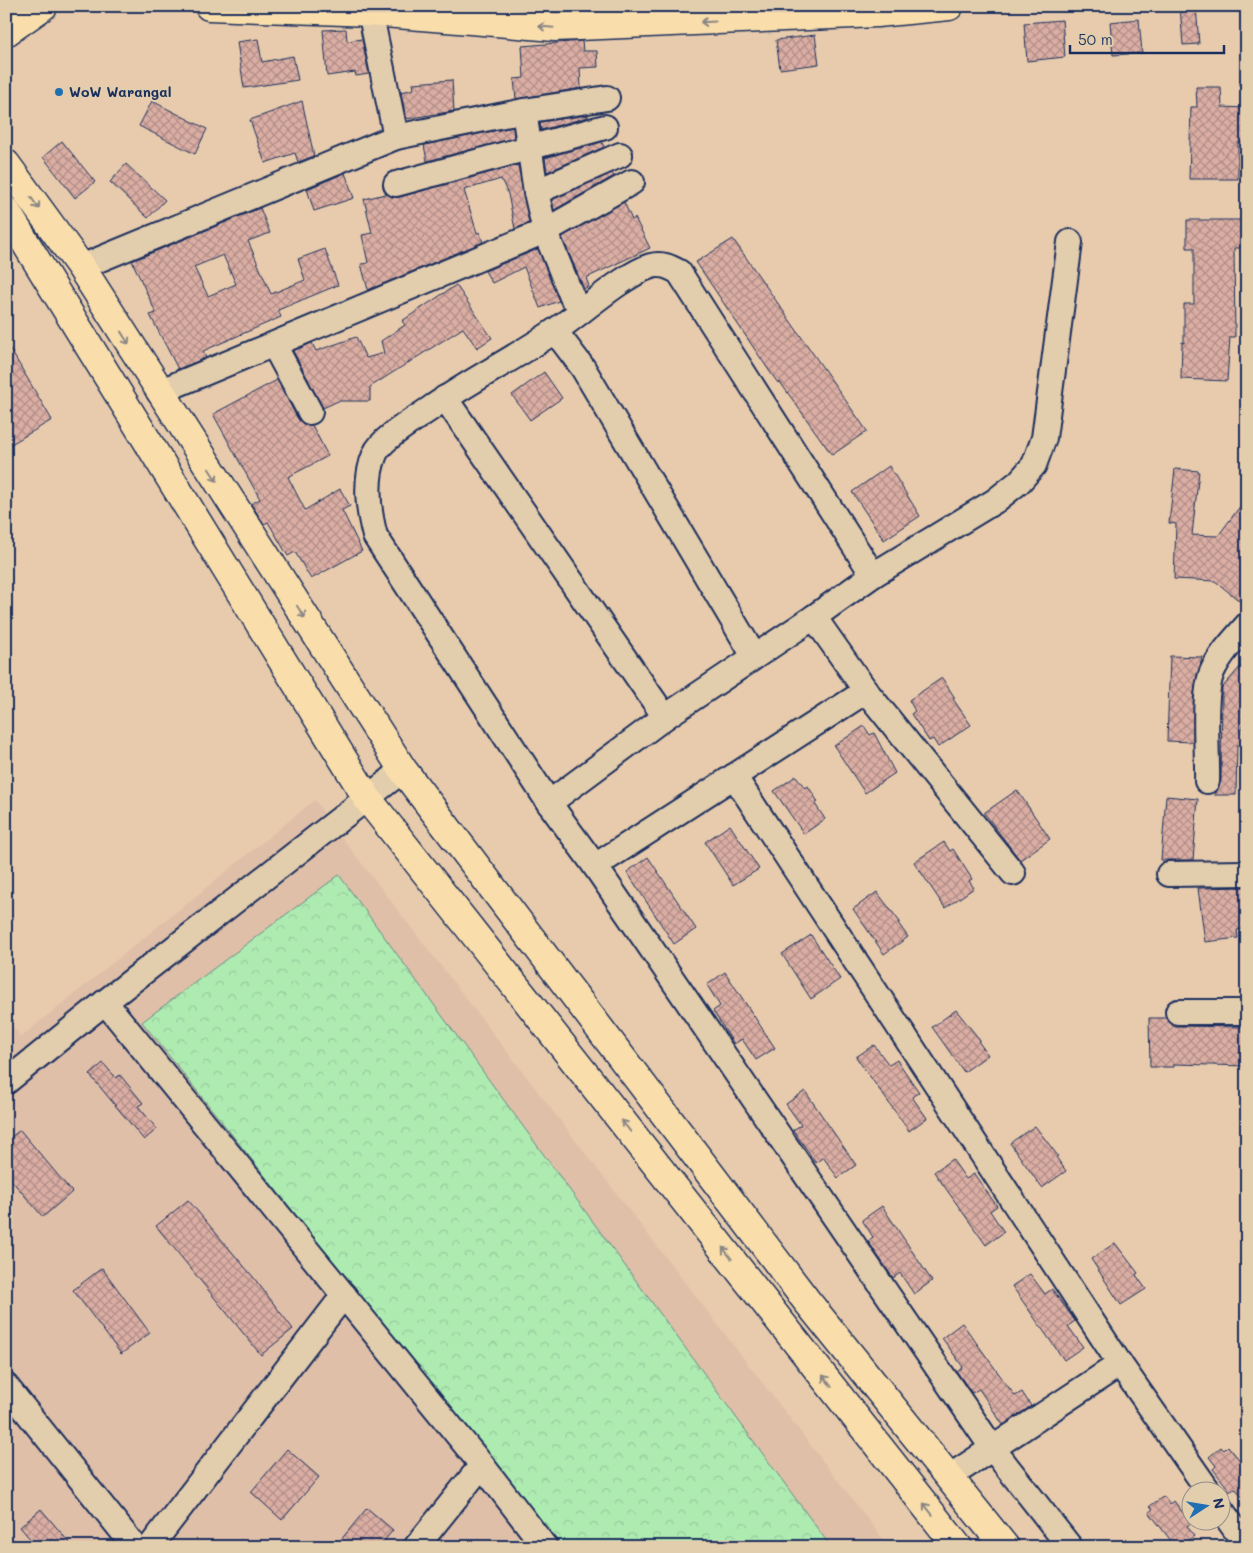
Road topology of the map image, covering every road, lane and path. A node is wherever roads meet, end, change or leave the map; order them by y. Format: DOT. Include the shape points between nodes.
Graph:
graph roads {
  1 [pos="28,6"];
  2 [pos="43,6"];
  3 [pos="209,6"];
  4 [pos="949,6"];
  5 [pos="6,8"];
  6 [pos="370,9"];
  7 [pos="6,32"];
  8 [pos="607,98"];
  9 [pos="524,110"];
  10 [pos="605,128"];
  11 [pos="396,138"];
  12 [pos="531,147"];
  13 [pos="620,155"];
  14 [pos="6,164"];
  15 [pos="632,182"];
  16 [pos="396,184"];
  17 [pos="536,192"];
  18 [pos="6,212"];
  19 [pos="545,231"];
  20 [pos="1070,242"];
  21 [pos="80,267"];
  22 [pos="572,297"];
  23 [pos="554,331"];
  24 [pos="274,345"];
  25 [pos="160,392"];
  26 [pos="445,398"];
  27 [pos="310,412"];
  28 [pos="873,575"];
  29 [pos="814,617"];
  30 [pos="1247,626"];
  31 [pos="754,656"];
  32 [pos="866,691"];
  33 [pos="665,717"];
  34 [pos="403,770"];
  35 [pos="734,776"];
  36 [pos="1207,781"];
  37 [pos="367,798"];
  38 [pos="549,803"];
  39 [pos="595,866"];
  40 [pos="1013,873"];
  41 [pos="1247,873"];
  42 [pos="1169,874"];
  43 [pos="105,1002"];
  44 [pos="1178,1012"];
  45 [pos="1247,1012"];
  46 [pos="6,1082"];
  47 [pos="344,1295"];
  48 [pos="1120,1364"];
  49 [pos="6,1386"];
  50 [pos="992,1449"];
  51 [pos="482,1465"];
  52 [pos="949,1477"];
  53 [pos="1201,1480"];
  54 [pos="1230,1522"];
  55 [pos="1247,1546"];
  56 [pos="135,1547"];
  57 [pos="150,1547"];
  58 [pos="416,1547"];
  59 [pos="545,1547"];
  60 [pos="958,1547"];
  61 [pos="1005,1547"];
  62 [pos="1070,1547"];
  1 -- 5 [label="main road"];
  2 -- 7 [label="main road"];
  3 -- 6 [label="main road"];
  4 -- 6 [label="main road, one-way" via="878,14 554,27"];
  6 -- 11 [label="street"];
  8 -- 9 [label="street"];
  9 -- 11 [label="street"];
  9 -- 12 [label="street"];
  10 -- 12 [label="street"];
  11 -- 21 [label="street"];
  12 -- 16 [label="street"];
  12 -- 17 [label="street"];
  13 -- 17 [label="street"];
  14 -- 21 [label="main road, one-way"];
  15 -- 19 [label="street"];
  17 -- 19 [label="street"];
  18 -- 37 [label="main road"];
  19 -- 22 [label="street"];
  19 -- 24 [label="street"];
  20 -- 28 [label="street" via="1044,438 1034,466 994,501"];
  21 -- 25 [label="main road, one-way"];
  23 -- 26 [label="street"];
  23 -- 28 [label="street" via="652,265 666,265 679,272"];
  23 -- 31 [label="street" via="583,368"];
  24 -- 25 [label="street"];
  24 -- 27 [label="street"];
  25 -- 34 [label="main road, one-way"];
  26 -- 33 [label="street"];
  26 -- 38 [label="street" via="390,437 376,452 368,483 369,513 376,536"];
  28 -- 29 [label="street"];
  29 -- 31 [label="street"];
  29 -- 32 [label="street"];
  30 -- 36 [label="street" via="1222,653 1211,674"];
  31 -- 33 [label="street"];
  32 -- 35 [label="street"];
  32 -- 40 [label="street"];
  33 -- 38 [label="street"];
  34 -- 37 [label="street"];
  34 -- 52 [label="main road" via="800,1292"];
  35 -- 39 [label="street"];
  35 -- 48 [label="street"];
  37 -- 43 [label="street"];
  60 -- 37 [label="main road, one-way"];
  38 -- 39 [label="street"];
  39 -- 50 [label="street"];
  41 -- 42 [label="street"];
  43 -- 46 [label="street"];
  43 -- 47 [label="street"];
  44 -- 45 [label="street"];
  47 -- 51 [label="street"];
  47 -- 57 [label="street"];
  48 -- 50 [label="street"];
  48 -- 53 [label="street"];
  49 -- 56 [label="street"];
  50 -- 52 [label="street"];
  50 -- 62 [label="street"];
  51 -- 58 [label="street"];
  51 -- 59 [label="street"];
  52 -- 61 [label="main road"];
  54 -- 55 [label="street"];
}
